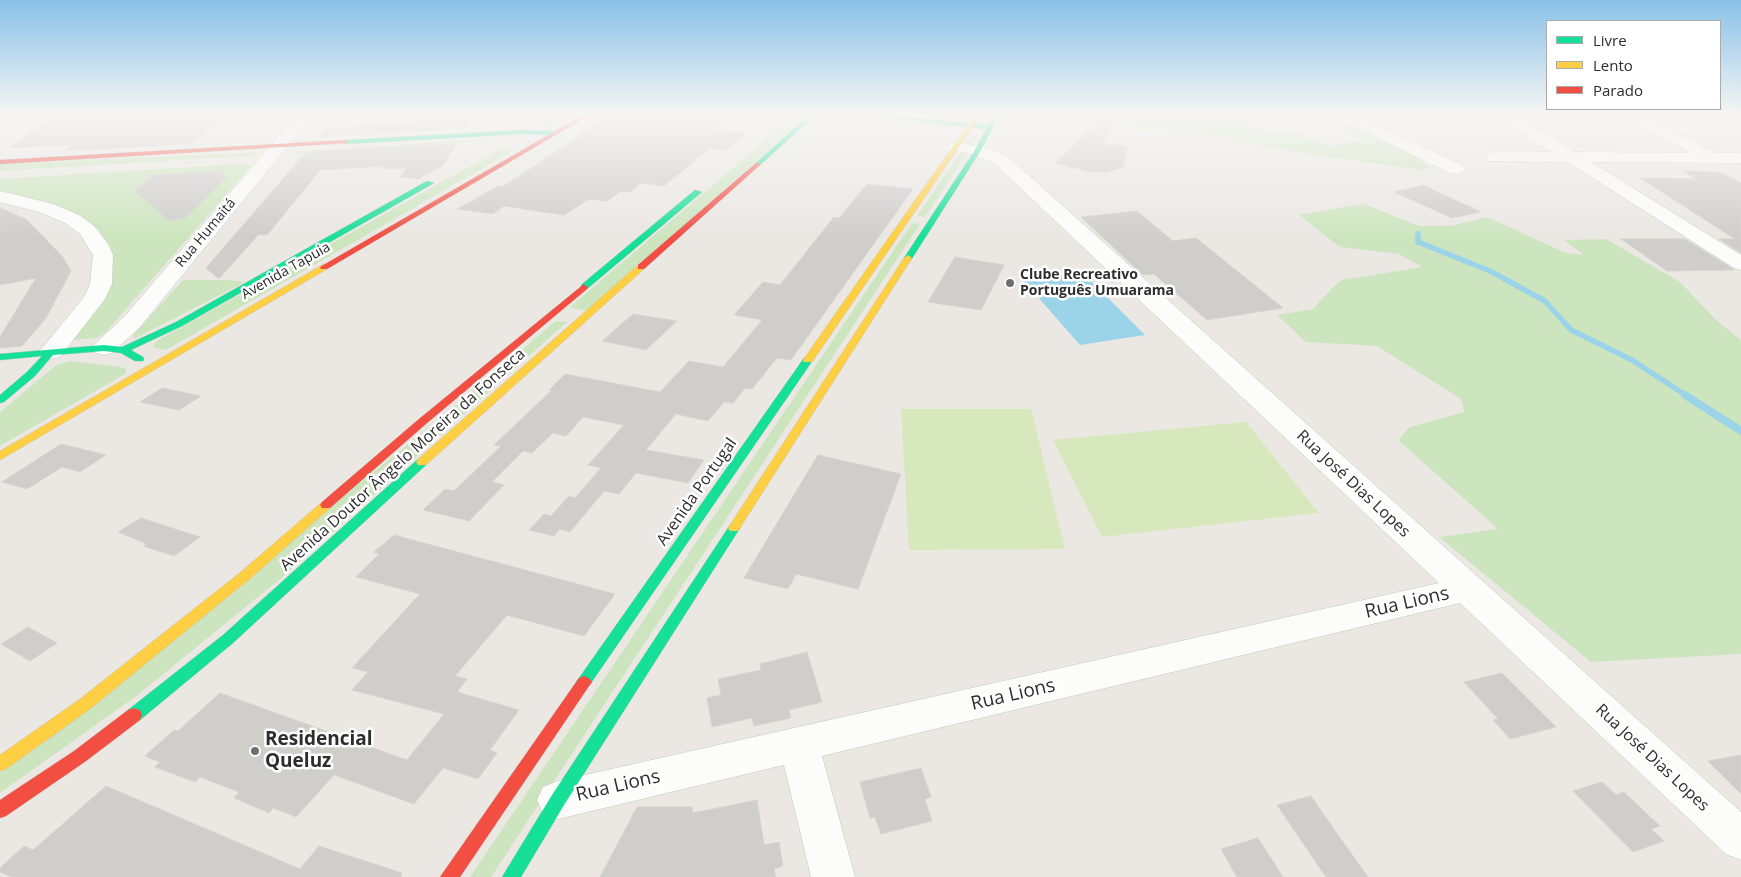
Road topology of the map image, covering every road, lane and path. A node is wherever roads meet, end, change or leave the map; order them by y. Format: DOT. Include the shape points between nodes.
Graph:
graph roads {
  1 [pos="152,156"];
  2 [pos="217,156"];
  3 [pos="272,156"];
  4 [pos="514,156"];
  5 [pos="767,156"];
  6 [pos="958,156"];
  7 [pos="964,156"];
  8 [pos="996,156"];
  9 [pos="1428,156"];
  10 [pos="1569,156"];
  11 [pos="1709,156"];
  12 [pos="1494,157"];
  13 [pos="1572,158"];
  14 [pos="1713,158"];
  15 [pos="1741,158"];
  16 [pos="0,162"];
  17 [pos="1456,169"];
  18 [pos="1741,172"];
  19 [pos="0,174"];
  20 [pos="443,176"];
  21 [pos="707,185"];
  22 [pos="0,196"];
  23 [pos="907,218"];
  24 [pos="930,221"];
  25 [pos="1741,264"];
  26 [pos="553,312"];
  27 [pos="584,318"];
  28 [pos="845,330"];
  29 [pos="113,349"];
  30 [pos="51,352"];
  31 [pos="0,356"];
  32 [pos="148,369"];
  33 [pos="0,400"];
  34 [pos="0,456"];
  35 [pos="247,574"];
  36 [pos="289,585"];
  37 [pos="1468,589"];
  38 [pos="799,745"];
  39 [pos="0,764"];
  40 [pos="558,800"];
  41 [pos="0,810"];
  42 [pos="1741,840"];
  43 [pos="449,877"];
  44 [pos="511,877"];
  45 [pos="833,877"];
  1 -- 16 [label="main road"];
  2 -- 19 [label="main road"];
  3 -- 29 [label="street, Rua Humaitá"];
  4 -- 32 [label="main road, Avenida Tapuia"];
  5 -- 27 [label="main road, Avenida Doutor Ângelo Moreira da Fonseca"];
  6 -- 23 [label="main road, Avenida Portugal"];
  7 -- 24 [label="main road, Avenida Portugal"];
  8 -- 37 [label="street, Rua José Dias Lopes"];
  9 -- 17 [label="street"];
  10 -- 13 [label="street"];
  11 -- 14 [label="street"];
  12 -- 13 [label="street"];
  13 -- 14 [label="street"];
  13 -- 25 [label="street"];
  14 -- 15 [label="street"];
  14 -- 18 [label="street"];
  20 -- 29 [label="main road, Avenida Tapuia" via="179,324"];
  21 -- 26 [label="main road, Avenida Doutor Ângelo Moreira da Fonseca"];
  22 -- 30 [label="street" via="46,208 72,219 87,230 103,255 101,284 94,299"];
  23 -- 24 [label="main road"];
  23 -- 28 [label="main road, Avenida Portugal"];
  24 -- 28 [label="main road, Avenida Portugal"];
  26 -- 27 [label="main road"];
  26 -- 35 [label="main road, Avenida Doutor Ângelo Moreira da Fonseca"];
  27 -- 36 [label="main road, Avenida Doutor Ângelo Moreira da Fonseca"];
  28 -- 40 [label="main road, Avenida Portugal"];
  28 -- 43 [label="main road, Avenida Portugal"];
  29 -- 30 [label="main road"];
  29 -- 32 [label="main road" via="138,358"];
  30 -- 31 [label="main road"];
  30 -- 33 [label="main road"];
  32 -- 34 [label="main road, Avenida Tapuia"];
  35 -- 36 [label="main road"];
  35 -- 39 [label="main road, Avenida Doutor Ângelo Moreira da Fonseca" via="99,693"];
  36 -- 41 [label="main road, Avenida Doutor Ângelo Moreira da Fonseca" via="122,725"];
  37 -- 38 [label="street, Rua Lions"];
  37 -- 42 [label="street, Rua José Dias Lopes"];
  38 -- 40 [label="street, Rua Lions"];
  38 -- 45 [label="street"];
  40 -- 44 [label="main road, Avenida Portugal"];
}
